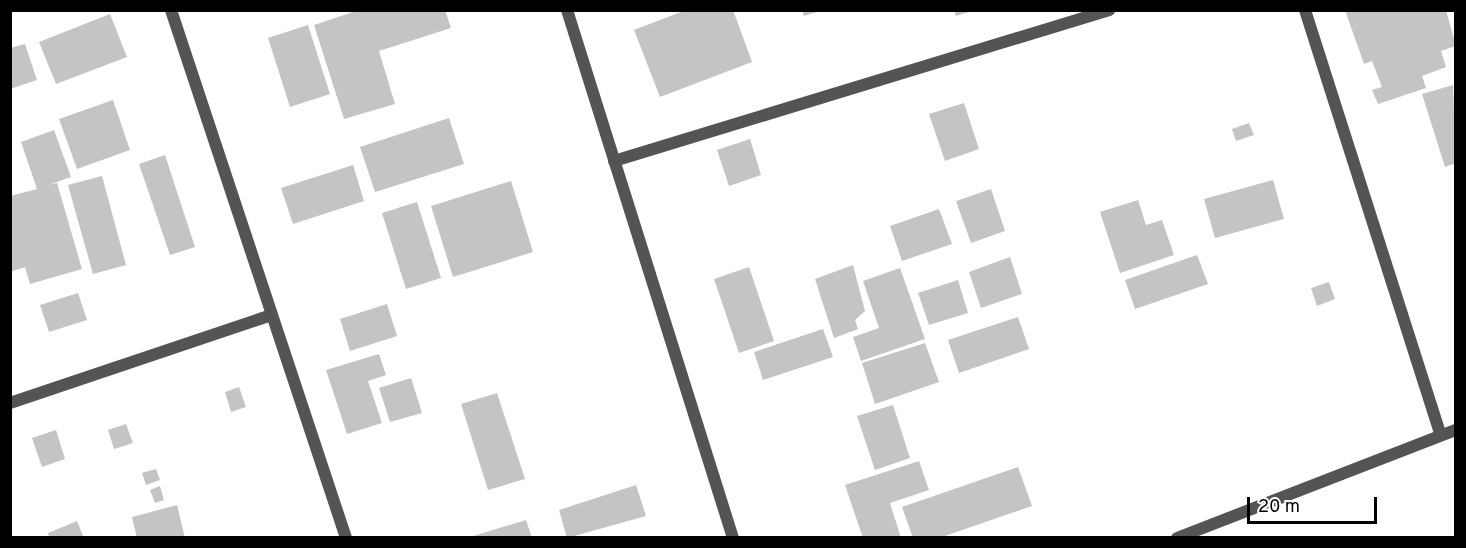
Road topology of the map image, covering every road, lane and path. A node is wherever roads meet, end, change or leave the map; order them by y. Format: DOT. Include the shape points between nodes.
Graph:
graph roads {
  1 [pos="171,10"];
  2 [pos="567,10"];
  3 [pos="1110,10"];
  4 [pos="1305,10"];
  5 [pos="614,161"];
  6 [pos="272,315"];
  7 [pos="10,403"];
  8 [pos="1455,430"];
  9 [pos="1441,435"];
  10 [pos="346,537"];
  11 [pos="733,537"];
  12 [pos="1178,537"];
  1 -- 6 [label="street"];
  2 -- 5 [label="street"];
  3 -- 5 [label="street"];
  4 -- 9 [label="street"];
  5 -- 11 [label="street"];
  6 -- 7 [label="street"];
  6 -- 10 [label="street"];
  8 -- 9 [label="street"];
  9 -- 12 [label="street"];
}
